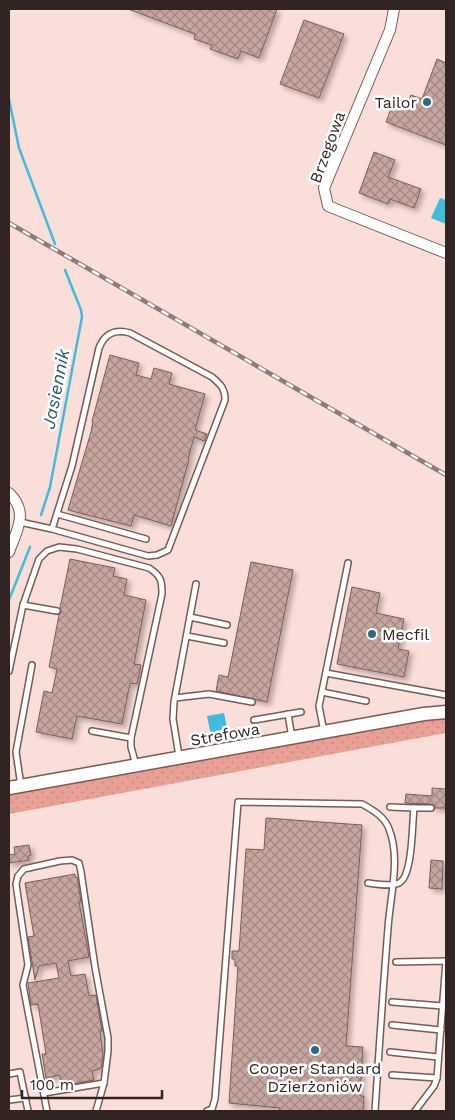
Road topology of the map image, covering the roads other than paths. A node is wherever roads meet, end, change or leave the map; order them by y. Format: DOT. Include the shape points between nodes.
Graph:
graph roads {
  1 [pos="394,9"];
  2 [pos="446,252"];
  3 [pos="9,493"];
  4 [pos="57,514"];
  5 [pos="20,522"];
  6 [pos="52,528"];
  7 [pos="11,539"];
  8 [pos="146,539"];
  9 [pos="9,552"];
  10 [pos="348,563"];
  11 [pos="196,584"];
  12 [pos="23,605"];
  13 [pos="57,611"];
  14 [pos="190,617"];
  15 [pos="227,625"];
  16 [pos="186,636"];
  17 [pos="224,643"];
  18 [pos="32,665"];
  19 [pos="9,671"];
  20 [pos="326,673"];
  21 [pos="322,692"];
  22 [pos="446,695"];
  23 [pos="175,698"];
  24 [pos="366,700"];
  25 [pos="252,702"];
  26 [pos="302,712"];
  27 [pos="446,712"];
  28 [pos="288,714"];
  29 [pos="254,720"];
  30 [pos="92,731"];
  31 [pos="324,732"];
  32 [pos="131,738"];
  33 [pos="292,738"];
  34 [pos="9,750"];
  35 [pos="16,752"];
  36 [pos="180,759"];
  37 [pos="136,766"];
  38 [pos="15,787"];
  39 [pos="390,807"];
  40 [pos="414,808"];
  41 [pos="431,808"];
  42 [pos="368,883"];
  43 [pos="392,885"];
  44 [pos="396,962"];
  45 [pos="392,1002"];
  46 [pos="443,1006"];
  47 [pos="392,1025"];
  48 [pos="441,1030"];
  49 [pos="390,1052"];
  50 [pos="438,1057"];
  51 [pos="9,1074"];
  52 [pos="392,1075"];
  53 [pos="437,1078"];
  54 [pos="104,1083"];
  55 [pos="44,1093"];
  56 [pos="26,1098"];
  57 [pos="9,1100"];
  58 [pos="28,1111"];
  59 [pos="46,1111"];
  60 [pos="96,1111"];
  61 [pos="207,1111"];
  62 [pos="374,1111"];
  63 [pos="415,1111"];
  1 -- 2 [label="street, Brzegowa" via="390,30 324,188 328,206"];
  3 -- 5 [label="street" via="20,507"];
  4 -- 6 [label="lane"];
  4 -- 6 [label="lane" via="72,466 99,348 108,335 114,331 130,333 222,385 226,400 168,550 148,556"];
  4 -- 8 [label="lane"];
  5 -- 6 [label="lane"];
  5 -- 7 [label="street"];
  7 -- 9 [label="street"];
  10 -- 20 [label="lane"];
  11 -- 14 [label="lane"];
  12 -- 13 [label="lane"];
  12 -- 19 [label="lane"];
  12 -- 32 [label="lane" via="39,559 47,551 59,547 149,568 159,574 162,594"];
  14 -- 15 [label="lane"];
  14 -- 16 [label="lane"];
  16 -- 17 [label="lane"];
  16 -- 23 [label="lane"];
  18 -- 35 [label="lane"];
  20 -- 21 [label="lane"];
  20 -- 22 [label="lane"];
  21 -- 24 [label="lane"];
  21 -- 31 [label="lane" via="319,706"];
  23 -- 25 [label="lane" via="210,694"];
  23 -- 36 [label="lane" via="173,718"];
  26 -- 28 [label="lane"];
  27 -- 31 [label="street, Strefowa"];
  28 -- 29 [label="lane"];
  28 -- 33 [label="lane"];
  30 -- 32 [label="lane"];
  31 -- 33 [label="street, Strefowa"];
  32 -- 37 [label="lane"];
  33 -- 36 [label="street, Strefowa"];
  34 -- 35 [label="lane"];
  35 -- 38 [label="lane"];
  36 -- 37 [label="street, Strefowa"];
  37 -- 38 [label="street, Strefowa"];
  39 -- 40 [label="lane"];
  40 -- 41 [label="lane"];
  40 -- 43 [label="lane" via="406,876"];
  42 -- 43 [label="lane"];
  43 -- 61 [label="lane" via="393,843 389,828 372,809 362,804 238,802 216,1099 212,1109"];
  43 -- 62 [label="lane"];
  44 -- 46 [label="lane" via="446,961"];
  45 -- 46 [label="lane"];
  46 -- 48 [label="lane"];
  47 -- 48 [label="lane"];
  48 -- 50 [label="lane"];
  49 -- 50 [label="lane"];
  50 -- 53 [label="lane"];
  51 -- 56 [label="lane" via="20,1072"];
  52 -- 53 [label="lane"];
  53 -- 63 [label="lane"];
  54 -- 55 [label="lane"];
  54 -- 55 [label="lane" via="108,1038 79,863 72,860 42,864 24,869 16,884 28,965 23,985"];
  54 -- 60 [label="lane"];
  55 -- 59 [label="lane"];
  56 -- 57 [label="lane"];
  56 -- 58 [label="lane"];
}
